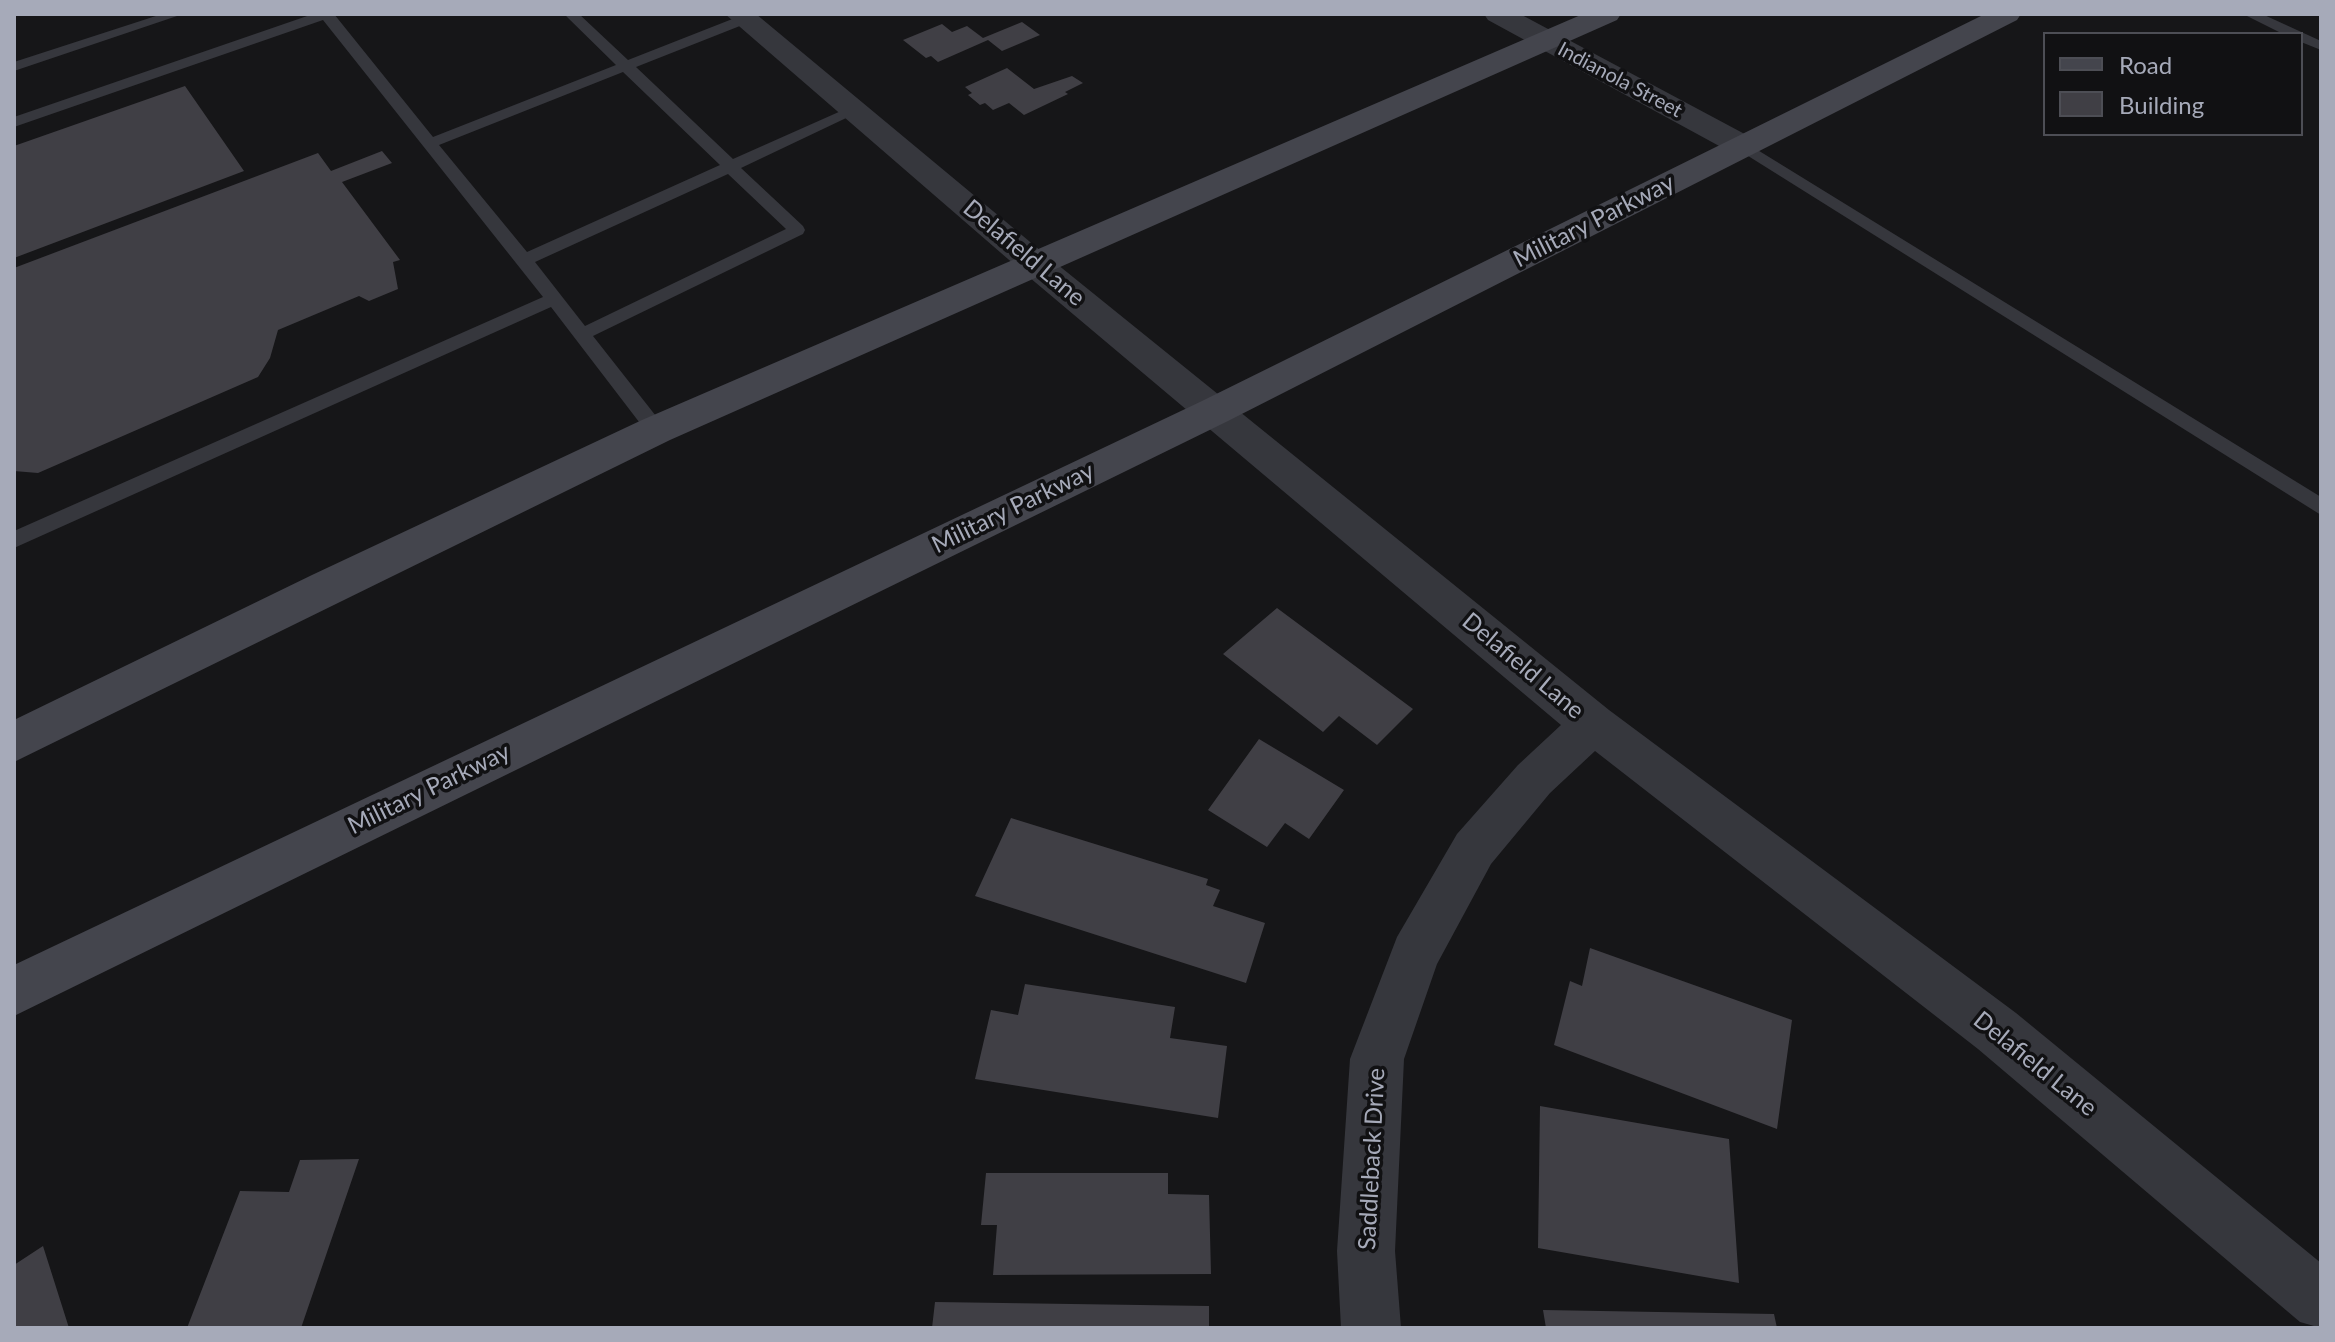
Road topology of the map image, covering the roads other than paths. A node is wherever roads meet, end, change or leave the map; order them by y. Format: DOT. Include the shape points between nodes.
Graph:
graph roads {
  1 [pos="176,14"];
  2 [pos="326,14"];
  3 [pos="571,14"];
  4 [pos="1498,14"];
  5 [pos="1607,14"];
  6 [pos="2007,14"];
  7 [pos="2250,14"];
  8 [pos="742,16"];
  9 [pos="2290,32"];
  10 [pos="1546,40"];
  11 [pos="14,67"];
  12 [pos="625,67"];
  13 [pos="855,110"];
  14 [pos="14,122"];
  15 [pos="428,144"];
  16 [pos="1743,146"];
  17 [pos="732,166"];
  18 [pos="524,260"];
  19 [pos="1035,264"];
  20 [pos="554,299"];
  21 [pos="581,335"];
  22 [pos="1215,411"];
  23 [pos="656,430"];
  24 [pos="2321,507"];
  25 [pos="14,540"];
  26 [pos="1593,724"];
  27 [pos="14,742"];
  28 [pos="14,991"];
  29 [pos="2321,1301"];
  30 [pos="1371,1328"];
  1 -- 11 [label="lane"];
  2 -- 14 [label="lane"];
  2 -- 15 [label="lane"];
  3 -- 12 [label="lane"];
  4 -- 10 [label="street, Indianola Street"];
  5 -- 10 [label="main road"];
  6 -- 16 [label="main road, Military Parkway"];
  7 -- 9 [label="lane"];
  8 -- 12 [label="lane"];
  8 -- 13 [label="street, Delafield Lane"];
  10 -- 16 [label="street, Indianola Street"];
  10 -- 19 [label="main road"];
  12 -- 15 [label="lane"];
  12 -- 17 [label="lane"];
  13 -- 17 [label="lane"];
  13 -- 19 [label="street, Delafield Lane"];
  15 -- 18 [label="lane"];
  16 -- 22 [label="main road, Military Parkway"];
  16 -- 24 [label="lane"];
  17 -- 18 [label="lane"];
  17 -- 21 [label="lane" via="797,230"];
  18 -- 20 [label="lane"];
  19 -- 22 [label="street, Delafield Lane"];
  19 -- 23 [label="main road"];
  20 -- 21 [label="lane"];
  20 -- 25 [label="lane"];
  21 -- 23 [label="lane"];
  22 -- 26 [label="street, Delafield Lane"];
  22 -- 28 [label="main road, Military Parkway"];
  23 -- 27 [label="main road"];
  26 -- 29 [label="street, Delafield Lane" via="1997,1031"];
  26 -- 30 [label="street, Saddleback Drive" via="1534,779 1474,849 1415,954 1377,1059 1366,1251"];
}
